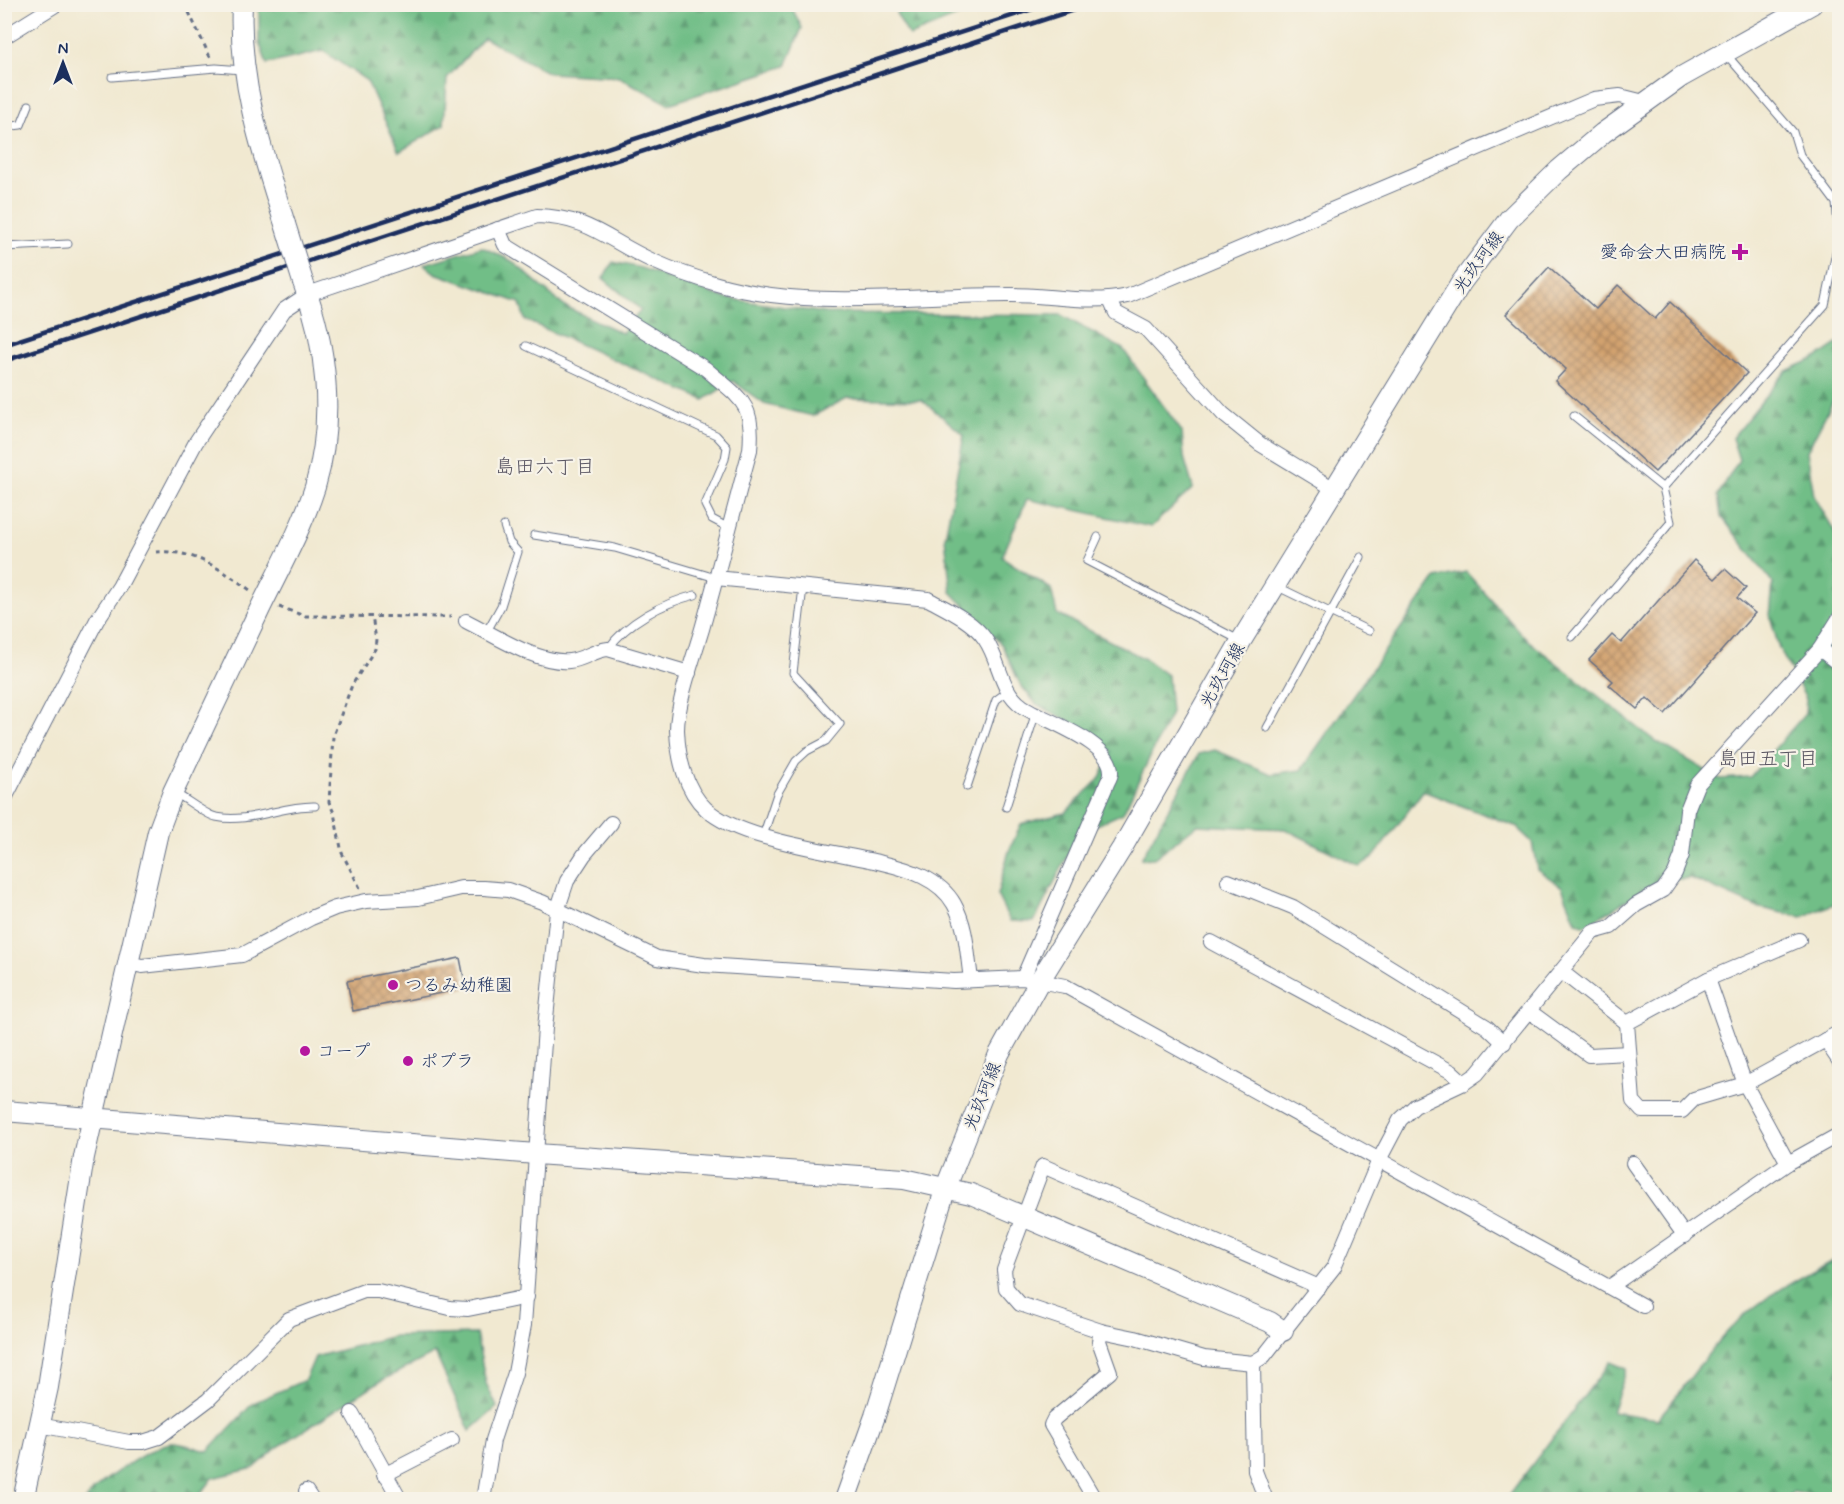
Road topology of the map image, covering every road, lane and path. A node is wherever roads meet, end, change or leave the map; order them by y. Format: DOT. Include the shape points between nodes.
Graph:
graph roads {
  1 [pos="57,4"];
  2 [pos="185,4"];
  3 [pos="242,4"];
  4 [pos="1812,4"];
  5 [pos="4,37"];
  6 [pos="1725,52"];
  7 [pos="216,68"];
  8 [pos="244,70"];
  9 [pos="112,77"];
  10 [pos="1644,102"];
  11 [pos="29,105"];
  12 [pos="4,127"];
  13 [pos="498,229"];
  14 [pos="68,244"];
  15 [pos="4,247"];
  16 [pos="306,288"];
  17 [pos="1110,300"];
  18 [pos="526,346"];
  19 [pos="1574,416"];
  20 [pos="1663,488"];
  21 [pos="1334,489"];
  22 [pos="504,526"];
  23 [pos="729,528"];
  24 [pos="534,536"];
  25 [pos="1098,537"];
  26 [pos="137,554"];
  27 [pos="1361,557"];
  28 [pos="716,578"];
  29 [pos="1276,586"];
  30 [pos="803,587"];
  31 [pos="695,595"];
  32 [pos="264,600"];
  33 [pos="1329,612"];
  34 [pos="372,617"];
  35 [pos="1839,617"];
  36 [pos="466,621"];
  37 [pos="487,631"];
  38 [pos="1369,631"];
  39 [pos="1572,637"];
  40 [pos="1241,641"];
  41 [pos="608,650"];
  42 [pos="1820,650"];
  43 [pos="1839,665"];
  44 [pos="689,674"];
  45 [pos="1008,691"];
  46 [pos="1035,715"];
  47 [pos="1266,728"];
  48 [pos="967,788"];
  49 [pos="173,792"];
  50 [pos="4,800"];
  51 [pos="315,806"];
  52 [pos="1006,807"];
  53 [pos="611,823"];
  54 [pos="763,836"];
  55 [pos="1228,881"];
  56 [pos="366,901"];
  57 [pos="557,911"];
  58 [pos="1799,940"];
  59 [pos="1211,942"];
  60 [pos="128,963"];
  61 [pos="1562,972"];
  62 [pos="971,979"];
  63 [pos="1032,979"];
  64 [pos="1708,979"];
  65 [pos="1529,1011"];
  66 [pos="1627,1023"];
  67 [pos="1839,1032"];
  68 [pos="1825,1040"];
  69 [pos="1504,1043"];
  70 [pos="1629,1053"];
  71 [pos="1839,1062"];
  72 [pos="1464,1083"];
  73 [pos="1745,1084"];
  74 [pos="4,1111"];
  75 [pos="92,1119"];
  76 [pos="1839,1134"];
  77 [pos="536,1154"];
  78 [pos="1379,1160"];
  79 [pos="1633,1163"];
  80 [pos="1788,1163"];
  81 [pos="946,1187"];
  82 [pos="1023,1216"];
  83 [pos="1685,1236"];
  84 [pos="1611,1286"];
  85 [pos="1318,1287"];
  86 [pos="527,1297"];
  87 [pos="1643,1306"];
  88 [pos="1101,1331"];
  89 [pos="1283,1331"];
  90 [pos="1253,1363"];
  91 [pos="352,1413"];
  92 [pos="39,1425"];
  93 [pos="452,1440"];
  94 [pos="384,1475"];
  95 [pos="23,1500"];
  96 [pos="400,1500"];
  97 [pos="483,1500"];
  98 [pos="845,1500"];
  99 [pos="1095,1500"];
  100 [pos="1266,1500"];
  1 -- 5 [label="street"];
  2 -- 7 [label="path"];
  3 -- 8 [label="street"];
  4 -- 6 [label="street, 光玖珂線"];
  6 -- 10 [label="street, 光玖珂線"];
  6 -- 20 [label="lane" via="1793,132 1800,155 1836,203 1839,238 1825,305"];
  7 -- 8 [label="lane"];
  7 -- 9 [label="lane"];
  8 -- 16 [label="street, bridge" via="260,143"];
  10 -- 17 [label="street" via="1620,96 1594,99 1128,296"];
  10 -- 21 [label="street, 光玖珂線" via="1559,170 1509,219 1455,293"];
  11 -- 12 [label="lane" via="21,125"];
  13 -- 16 [label="street"];
  13 -- 17 [label="street" via="537,216 562,217 589,226 653,261 717,284 760,293 800,297 1006,295"];
  13 -- 23 [label="street" via="505,245 706,369 749,412 750,450"];
  14 -- 15 [label="lane"];
  16 -- 26 [label="street" via="284,310 196,442"];
  16 -- 32 [label="street" via="321,335 325,364 323,453 306,511"];
  17 -- 21 [label="street" via="1116,313 1146,329 1222,414 1260,444"];
  18 -- 23 [label="lane" via="716,435 727,447 705,505 712,519"];
  19 -- 20 [label="lane"];
  20 -- 39 [label="lane" via="1671,522"];
  21 -- 29 [label="street, 光玖珂線"];
  22 -- 37 [label="lane" via="509,542 518,552 501,606"];
  23 -- 28 [label="street"];
  24 -- 28 [label="lane" via="615,548"];
  25 -- 40 [label="lane" via="1087,561"];
  26 -- 32 [label="path" via="169,551 196,556"];
  26 -- 50 [label="street"];
  27 -- 33 [label="lane"];
  28 -- 30 [label="street"];
  28 -- 44 [label="street"];
  29 -- 33 [label="lane"];
  29 -- 40 [label="street, 光玖珂線"];
  30 -- 45 [label="street" via="928,599 983,636"];
  30 -- 54 [label="lane" via="793,674 840,724 826,741 796,761 777,794"];
  31 -- 41 [label="lane" via="667,602 617,637"];
  32 -- 34 [label="path" via="305,616"];
  32 -- 49 [label="street"];
  33 -- 38 [label="lane"];
  33 -- 47 [label="lane"];
  34 -- 36 [label="path" via="449,617"];
  34 -- 56 [label="path" via="375,649 352,685 333,736 329,802 342,853"];
  35 -- 42 [label="street"];
  36 -- 37 [label="street"];
  37 -- 41 [label="street" via="559,662"];
  40 -- 63 [label="street, 光玖珂線" via="1122,848"];
  41 -- 44 [label="street"];
  42 -- 43 [label="street"];
  42 -- 61 [label="street" via="1697,785 1687,810 1682,855 1664,890 1636,904 1611,927 1593,932"];
  44 -- 54 [label="street" via="677,728 687,783 704,808 722,821"];
  45 -- 46 [label="street" via="1012,699"];
  45 -- 48 [label="lane" via="996,700"];
  46 -- 52 [label="lane"];
  46 -- 63 [label="street" via="1094,743 1107,759 1111,772"];
  49 -- 51 [label="lane" via="215,818 250,817"];
  49 -- 60 [label="street" via="158,832"];
  53 -- 57 [label="street" via="567,881"];
  54 -- 62 [label="street" via="904,868 931,880 953,902 966,931"];
  55 -- 69 [label="street" via="1293,907 1487,1027"];
  56 -- 57 [label="street" via="484,888 507,890"];
  56 -- 60 [label="street" via="311,918 242,955 142,966"];
  57 -- 62 [label="street" via="657,958 704,965"];
  57 -- 77 [label="street"];
  58 -- 64 [label="street"];
  59 -- 72 [label="street" via="1452,1072"];
  60 -- 75 [label="street"];
  61 -- 65 [label="street"];
  61 -- 66 [label="street"];
  62 -- 63 [label="street"];
  63 -- 78 [label="street" via="1065,986"];
  63 -- 81 [label="street, 光玖珂線"];
  64 -- 66 [label="street"];
  64 -- 73 [label="street"];
  65 -- 69 [label="street"];
  65 -- 70 [label="street" via="1589,1055"];
  66 -- 70 [label="street"];
  67 -- 68 [label="street"];
  68 -- 71 [label="street"];
  68 -- 73 [label="street"];
  69 -- 72 [label="street"];
  70 -- 73 [label="street" via="1633,1101 1642,1111 1682,1111 1694,1099"];
  72 -- 78 [label="street" via="1415,1106 1400,1120"];
  73 -- 80 [label="street"];
  74 -- 75 [label="street"];
  75 -- 77 [label="street"];
  75 -- 92 [label="street"];
  76 -- 80 [label="street"];
  77 -- 81 [label="street" via="904,1179"];
  77 -- 86 [label="street"];
  78 -- 84 [label="street"];
  78 -- 85 [label="street" via="1334,1267"];
  79 -- 83 [label="street"];
  80 -- 83 [label="street"];
  81 -- 82 [label="street"];
  81 -- 98 [label="street, 光玖珂線"];
  82 -- 85 [label="street" via="1043,1166"];
  82 -- 88 [label="street" via="1004,1270 1006,1288 1020,1304"];
  82 -- 89 [label="street"];
  83 -- 84 [label="street"];
  84 -- 87 [label="street"];
  85 -- 89 [label="street"];
  86 -- 92 [label="street" via="450,1308 364,1291 289,1319 208,1400 159,1437 129,1442"];
  86 -- 97 [label="street" via="515,1373 493,1440"];
  88 -- 90 [label="street" via="1204,1358"];
  88 -- 99 [label="street" via="1100,1341 1110,1372 1051,1425"];
  89 -- 90 [label="street" via="1264,1356"];
  90 -- 100 [label="street" via="1255,1471"];
  91 -- 94 [label="street"];
  92 -- 95 [label="street"];
  93 -- 94 [label="street"];
  94 -- 96 [label="street"];
}
